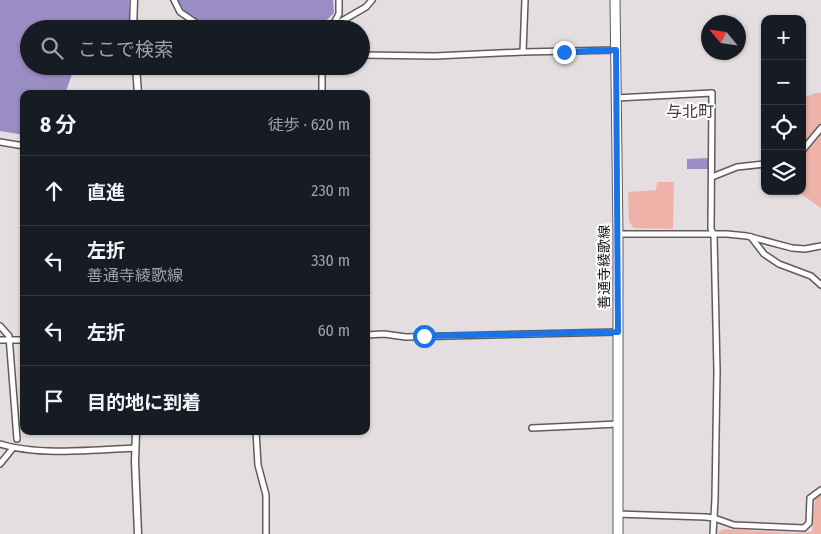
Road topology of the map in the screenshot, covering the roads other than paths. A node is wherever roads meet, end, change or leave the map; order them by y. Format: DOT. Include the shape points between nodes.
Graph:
graph roads {
  1 [pos="134,0"];
  2 [pos="174,0"];
  3 [pos="339,0"];
  4 [pos="372,0"];
  5 [pos="525,0"];
  6 [pos="615,0"];
  7 [pos="133,20"];
  8 [pos="191,20"];
  9 [pos="335,20"];
  10 [pos="342,20"];
  11 [pos="616,50"];
  12 [pos="523,52"];
  13 [pos="370,55"];
  14 [pos="137,75"];
  15 [pos="322,75"];
  16 [pos="138,90"];
  17 [pos="322,90"];
  18 [pos="616,98"];
  19 [pos="821,128"];
  20 [pos="0,142"];
  21 [pos="20,145"];
  22 [pos="803,150"];
  23 [pos="761,164"];
  24 [pos="712,176"];
  25 [pos="618,234"];
  26 [pos="714,235"];
  27 [pos="751,237"];
  28 [pos="821,246"];
  29 [pos="821,285"];
  30 [pos="0,326"];
  31 [pos="618,332"];
  32 [pos="370,335"];
  33 [pos="0,340"];
  34 [pos="10,340"];
  35 [pos="20,340"];
  36 [pos="618,424"];
  37 [pos="532,428"];
  38 [pos="136,435"];
  39 [pos="256,435"];
  40 [pos="17,439"];
  41 [pos="0,444"];
  42 [pos="13,448"];
  43 [pos="135,448"];
  44 [pos="0,464"];
  45 [pos="821,490"];
  46 [pos="618,514"];
  47 [pos="714,518"];
  48 [pos="138,534"];
  49 [pos="266,534"];
  50 [pos="618,534"];
  51 [pos="713,534"];
  1 -- 7 [label="street"];
  2 -- 8 [label="street" via="180,12"];
  3 -- 9 [label="street" via="339,14"];
  4 -- 10 [label="street"];
  5 -- 12 [label="street"];
  6 -- 11 [label="main road, 善通寺綾歌線"];
  11 -- 12 [label="street"];
  11 -- 18 [label="main road, 善通寺綾歌線"];
  12 -- 13 [label="street"];
  14 -- 16 [label="street"];
  15 -- 17 [label="street"];
  18 -- 24 [label="street" via="712,93"];
  18 -- 25 [label="main road, 善通寺綾歌線"];
  19 -- 22 [label="street"];
  20 -- 21 [label="street"];
  23 -- 24 [label="street" via="737,167"];
  24 -- 26 [label="street" via="711,229"];
  25 -- 26 [label="street"];
  25 -- 31 [label="main road, 善通寺綾歌線"];
  26 -- 27 [label="street"];
  26 -- 47 [label="street" via="717,363"];
  27 -- 28 [label="street" via="792,248"];
  27 -- 29 [label="street" via="764,254 779,264 811,276"];
  30 -- 34 [label="street"];
  31 -- 32 [label="street" via="406,337"];
  31 -- 36 [label="main road, 善通寺綾歌線"];
  33 -- 34 [label="street"];
  34 -- 35 [label="street"];
  34 -- 40 [label="street"];
  36 -- 37 [label="street"];
  36 -- 46 [label="main road, 善通寺綾歌線"];
  38 -- 43 [label="street"];
  39 -- 49 [label="street" via="258,465 266,495"];
  41 -- 42 [label="street"];
  42 -- 43 [label="street"];
  42 -- 44 [label="street"];
  43 -- 48 [label="street"];
  45 -- 47 [label="street" via="810,498 809,523 804,528 734,525"];
  46 -- 47 [label="street"];
  46 -- 50 [label="main road, 善通寺綾歌線"];
  47 -- 51 [label="street"];
}
